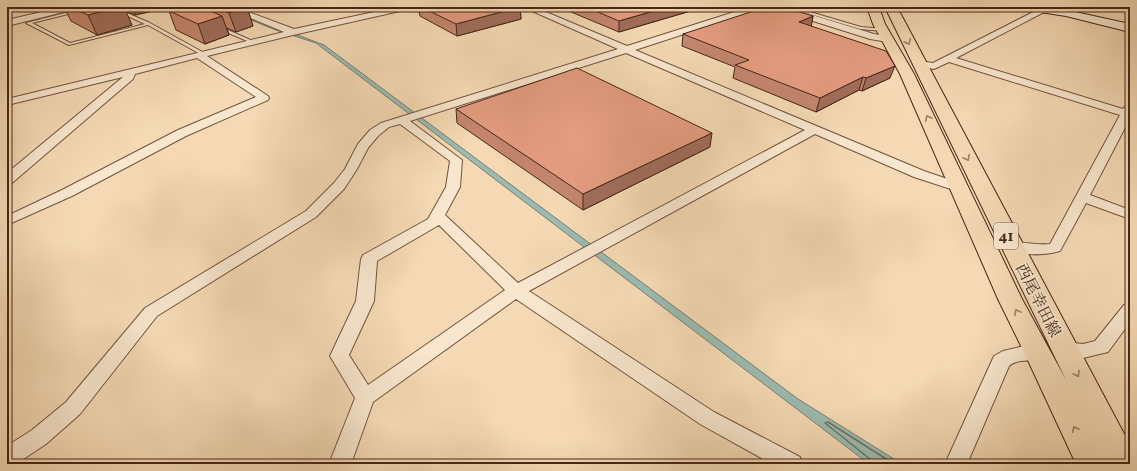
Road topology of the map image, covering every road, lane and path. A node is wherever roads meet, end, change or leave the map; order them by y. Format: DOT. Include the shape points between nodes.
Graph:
graph roads {
  1 [pos="12,7"];
  2 [pos="73,7"];
  3 [pos="94,7"];
  4 [pos="110,7"];
  5 [pos="169,7"];
  6 [pos="228,7"];
  7 [pos="409,7"];
  8 [pos="527,7"];
  9 [pos="758,7"];
  10 [pos="778,7"];
  11 [pos="790,7"];
  12 [pos="873,7"];
  13 [pos="891,7"];
  14 [pos="1027,7"];
  15 [pos="1116,7"];
  16 [pos="7,8"];
  17 [pos="1044,10"];
  18 [pos="1130,10"];
  19 [pos="191,16"];
  20 [pos="7,23"];
  21 [pos="149,24"];
  22 [pos="212,25"];
  23 [pos="1130,28"];
  24 [pos="293,32"];
  25 [pos="886,34"];
  26 [pos="253,42"];
  27 [pos="625,49"];
  28 [pos="202,54"];
  29 [pos="948,58"];
  30 [pos="919,64"];
  31 [pos="130,72"];
  32 [pos="7,102"];
  33 [pos="1129,112"];
  34 [pos="402,120"];
  35 [pos="813,130"];
  36 [pos="8,179"];
  37 [pos="960,188"];
  38 [pos="1082,197"];
  39 [pos="1130,215"];
  40 [pos="437,216"];
  41 [pos="7,221"];
  42 [pos="1012,247"];
  43 [pos="516,291"];
  44 [pos="1130,309"];
  45 [pos="1064,349"];
  46 [pos="1039,354"];
  47 [pos="365,397"];
  48 [pos="7,458"];
  49 [pos="340,464"];
  50 [pos="792,464"];
  51 [pos="956,464"];
  52 [pos="1092,464"];
  53 [pos="1123,464"];
  1 -- 16 [label="street"];
  2 -- 20 [label="street"];
  3 -- 21 [label="lane" via="28,23 68,44"];
  4 -- 21 [label="lane"];
  5 -- 19 [label="lane"];
  6 -- 24 [label="street"];
  7 -- 24 [label="street"];
  8 -- 27 [label="street"];
  9 -- 27 [label="street"];
  10 -- 25 [label="street" via="873,37"];
  11 -- 25 [label="lane"];
  12 -- 25 [label="main road, 西尾幸田線 / 41"];
  13 -- 30 [label="main road, 西尾幸田線 / 41, one-way"];
  14 -- 17 [label="street"];
  15 -- 18 [label="street"];
  17 -- 23 [label="street"];
  17 -- 29 [label="street"];
  21 -- 28 [label="lane"];
  22 -- 26 [label="lane"];
  24 -- 26 [label="street"];
  37 -- 25 [label="main road, 西尾幸田線 / 41, one-way" via="908,74"];
  26 -- 28 [label="street"];
  27 -- 34 [label="street"];
  27 -- 35 [label="street"];
  28 -- 31 [label="street"];
  28 -- 41 [label="street" via="264,98 182,132 68,194"];
  29 -- 30 [label="street" via="934,66"];
  29 -- 33 [label="street"];
  30 -- 42 [label="main road, 西尾幸田線 / 41, one-way"];
  31 -- 32 [label="street"];
  31 -- 36 [label="street" via="129,77"];
  33 -- 38 [label="street"];
  34 -- 40 [label="street" via="456,160 453,187"];
  34 -- 48 [label="street" via="385,125 374,134 362,147 339,186 310,214 151,312 73,408 39,437"];
  35 -- 37 [label="street" via="919,174"];
  35 -- 43 [label="street"];
  46 -- 37 [label="main road, 西尾幸田線 / 41, one-way" via="1010,299"];
  38 -- 39 [label="street"];
  38 -- 42 [label="street" via="1055,248 1042,250"];
  40 -- 43 [label="street"];
  40 -- 47 [label="street" via="434,222 369,259 365,301 339,356"];
  42 -- 45 [label="main road, 西尾幸田線 / 41"];
  43 -- 47 [label="street"];
  43 -- 50 [label="street" via="707,418"];
  44 -- 45 [label="street" via="1101,347 1083,351"];
  45 -- 53 [label="main road, 西尾幸田線 / 41, one-way"];
  46 -- 51 [label="street" via="1006,356 1001,361"];
  52 -- 46 [label="main road, 西尾幸田線 / 41, one-way"];
  47 -- 49 [label="street"];
}
